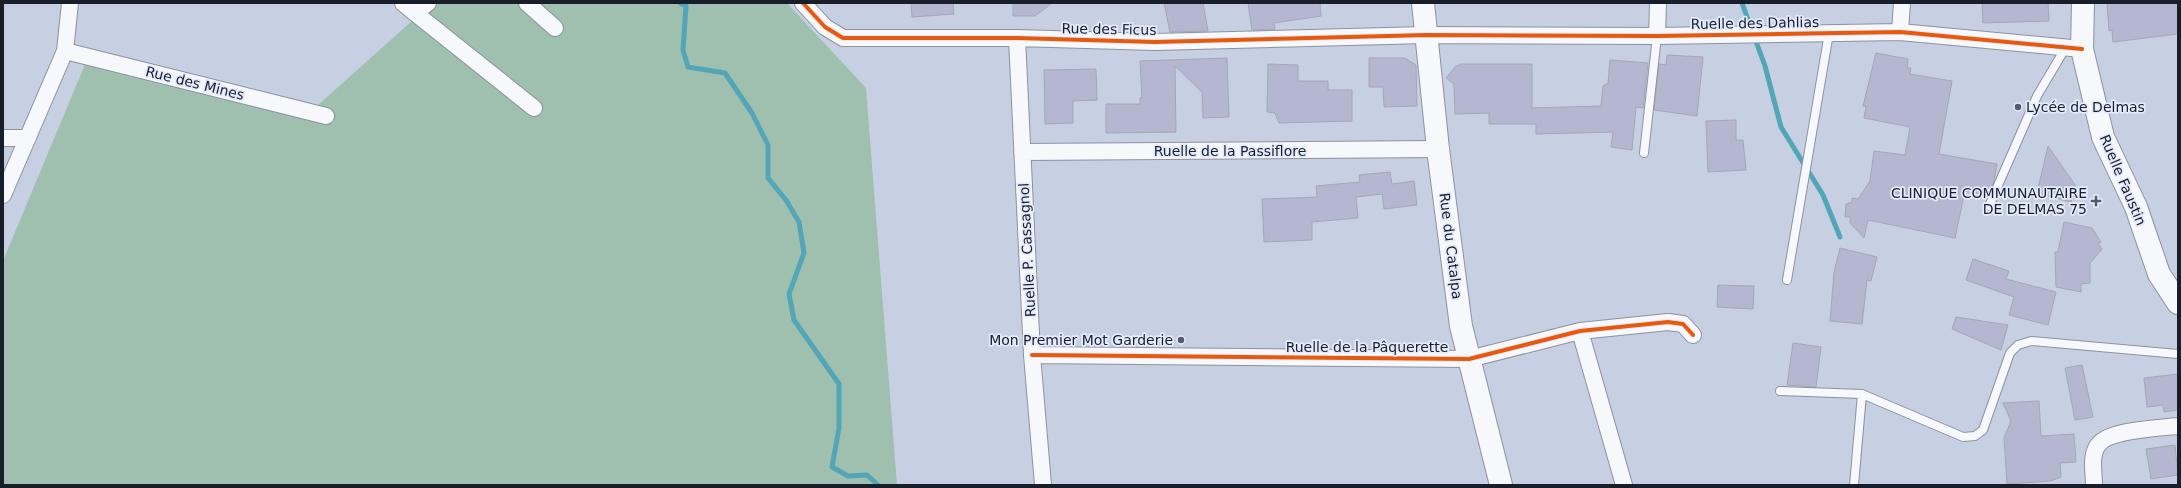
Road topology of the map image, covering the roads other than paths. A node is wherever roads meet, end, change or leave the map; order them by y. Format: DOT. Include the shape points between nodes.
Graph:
graph roads {
  1 [pos="70,3"];
  2 [pos="428,3"];
  3 [pos="527,3"];
  4 [pos="803,3"];
  5 [pos="1423,3"];
  6 [pos="1658,3"];
  7 [pos="1902,3"];
  8 [pos="2083,3"];
  9 [pos="409,8"];
  10 [pos="555,28"];
  11 [pos="1900,32"];
  12 [pos="1829,33"];
  13 [pos="1428,35"];
  14 [pos="1656,36"];
  15 [pos="1017,38"];
  16 [pos="2074,48"];
  17 [pos="65,51"];
  18 [pos="534,108"];
  19 [pos="326,116"];
  20 [pos="3,138"];
  21 [pos="28,138"];
  22 [pos="1438,149"];
  23 [pos="1022,152"];
  24 [pos="1644,153"];
  25 [pos="3,195"];
  26 [pos="1990,206"];
  27 [pos="1787,280"];
  28 [pos="2178,303"];
  29 [pos="1580,331"];
  30 [pos="1693,335"];
  31 [pos="2178,354"];
  32 [pos="1032,355"];
  33 [pos="1469,359"];
  34 [pos="1780,391"];
  35 [pos="1862,394"];
  36 [pos="2178,426"];
  37 [pos="1043,485"];
  38 [pos="1501,485"];
  39 [pos="1624,485"];
  40 [pos="1854,485"];
  41 [pos="2094,485"];
  1 -- 17 [label="street"];
  2 -- 9 [label="street"];
  3 -- 10 [label="street"];
  4 -- 15 [label="street, Rue des Ficus" via="824,27 843,38"];
  5 -- 13 [label="street, Rue du Catalpa"];
  6 -- 14 [label="street"];
  7 -- 11 [label="street"];
  8 -- 16 [label="street, Ruelle Faustin"];
  9 -- 18 [label="street"];
  11 -- 12 [label="street, Ruelle des Dahlias"];
  11 -- 16 [label="street, Ruelle des Dahlias"];
  12 -- 14 [label="street, Ruelle des Dahlias"];
  12 -- 27 [label="lane"];
  13 -- 14 [label="street, Ruelle des Dahlias"];
  13 -- 15 [label="street, Rue des Ficus" via="1156,42"];
  13 -- 22 [label="street, Rue du Catalpa"];
  14 -- 24 [label="lane"];
  15 -- 23 [label="street, Ruelle P. Cassagnol"];
  16 -- 26 [label="lane" via="2038,96"];
  16 -- 28 [label="street, Ruelle Faustin" via="2103,137 2136,207 2159,274"];
  17 -- 19 [label="street, Rue des Mines"];
  17 -- 21 [label="street"];
  20 -- 21 [label="street"];
  21 -- 25 [label="street"];
  22 -- 23 [label="street, Ruelle de la Passiflore"];
  22 -- 33 [label="street, Rue du Catalpa" via="1461,326"];
  23 -- 32 [label="street, Ruelle P. Cassagnol"];
  29 -- 30 [label="street, Ruelle de la Pâquerette" via="1668,322 1683,324"];
  29 -- 33 [label="street, Ruelle de la Pâquerette"];
  29 -- 39 [label="street"];
  31 -- 35 [label="lane" via="2031,341 2018,345 2010,353 1983,430 1975,436 1963,437"];
  32 -- 33 [label="street, Ruelle de la Pâquerette"];
  32 -- 37 [label="street, Ruelle P. Cassagnol"];
  33 -- 38 [label="street, Rue du Catalpa"];
  34 -- 35 [label="lane"];
  35 -- 40 [label="lane"];
  36 -- 41 [label="street" via="2112,435 2098,444 2093,455"];
}
